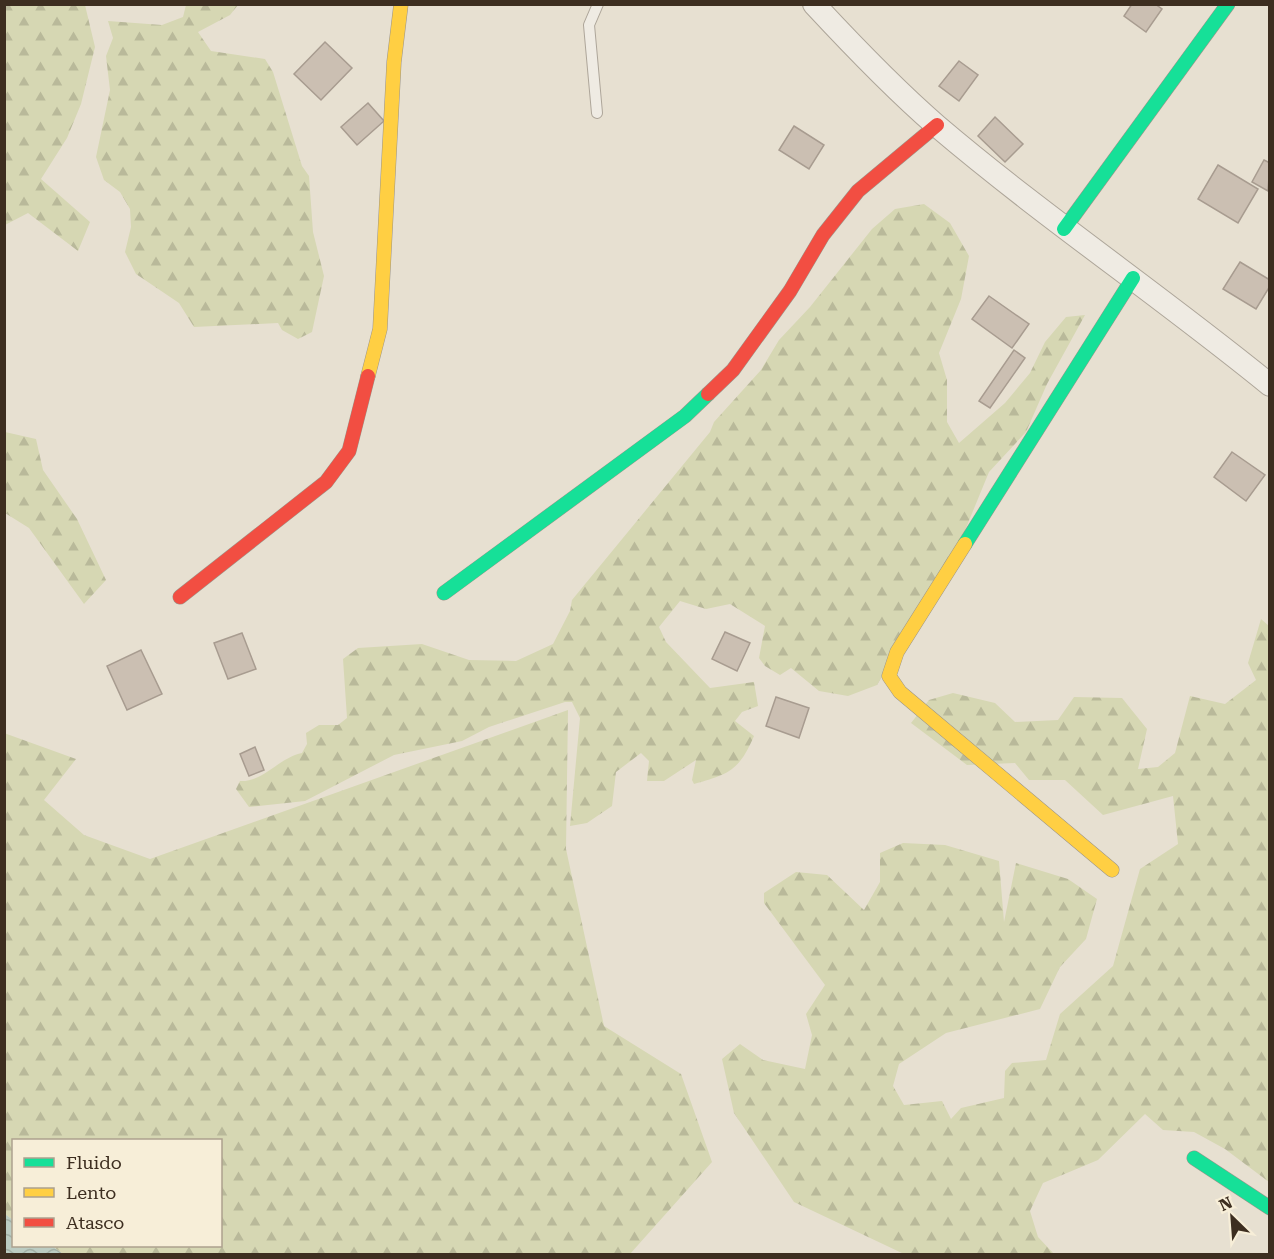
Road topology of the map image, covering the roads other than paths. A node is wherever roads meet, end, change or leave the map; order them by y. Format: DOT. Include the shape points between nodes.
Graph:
graph roads {
  1 [pos="401,4"];
  2 [pos="598,4"];
  3 [pos="814,4"];
  4 [pos="1228,4"];
  5 [pos="597,113"];
  6 [pos="937,125"];
  7 [pos="1064,229"];
  8 [pos="1133,278"];
  9 [pos="1269,385"];
  10 [pos="444,593"];
  11 [pos="180,597"];
  12 [pos="1112,870"];
  13 [pos="1194,1158"];
  14 [pos="1269,1208"];
  1 -- 11 [label="street" via="393,62 380,329 349,451 326,482"];
  2 -- 5 [label="lane" via="589,25"];
  3 -- 6 [label="street" via="883,78"];
  4 -- 7 [label="street"];
  6 -- 7 [label="street"];
  6 -- 10 [label="street" via="858,191 823,235 790,291 733,370 685,416"];
  7 -- 8 [label="street"];
  8 -- 9 [label="street"];
  8 -- 12 [label="street" via="897,652 889,676 900,692"];
  13 -- 14 [label="street"];
}
